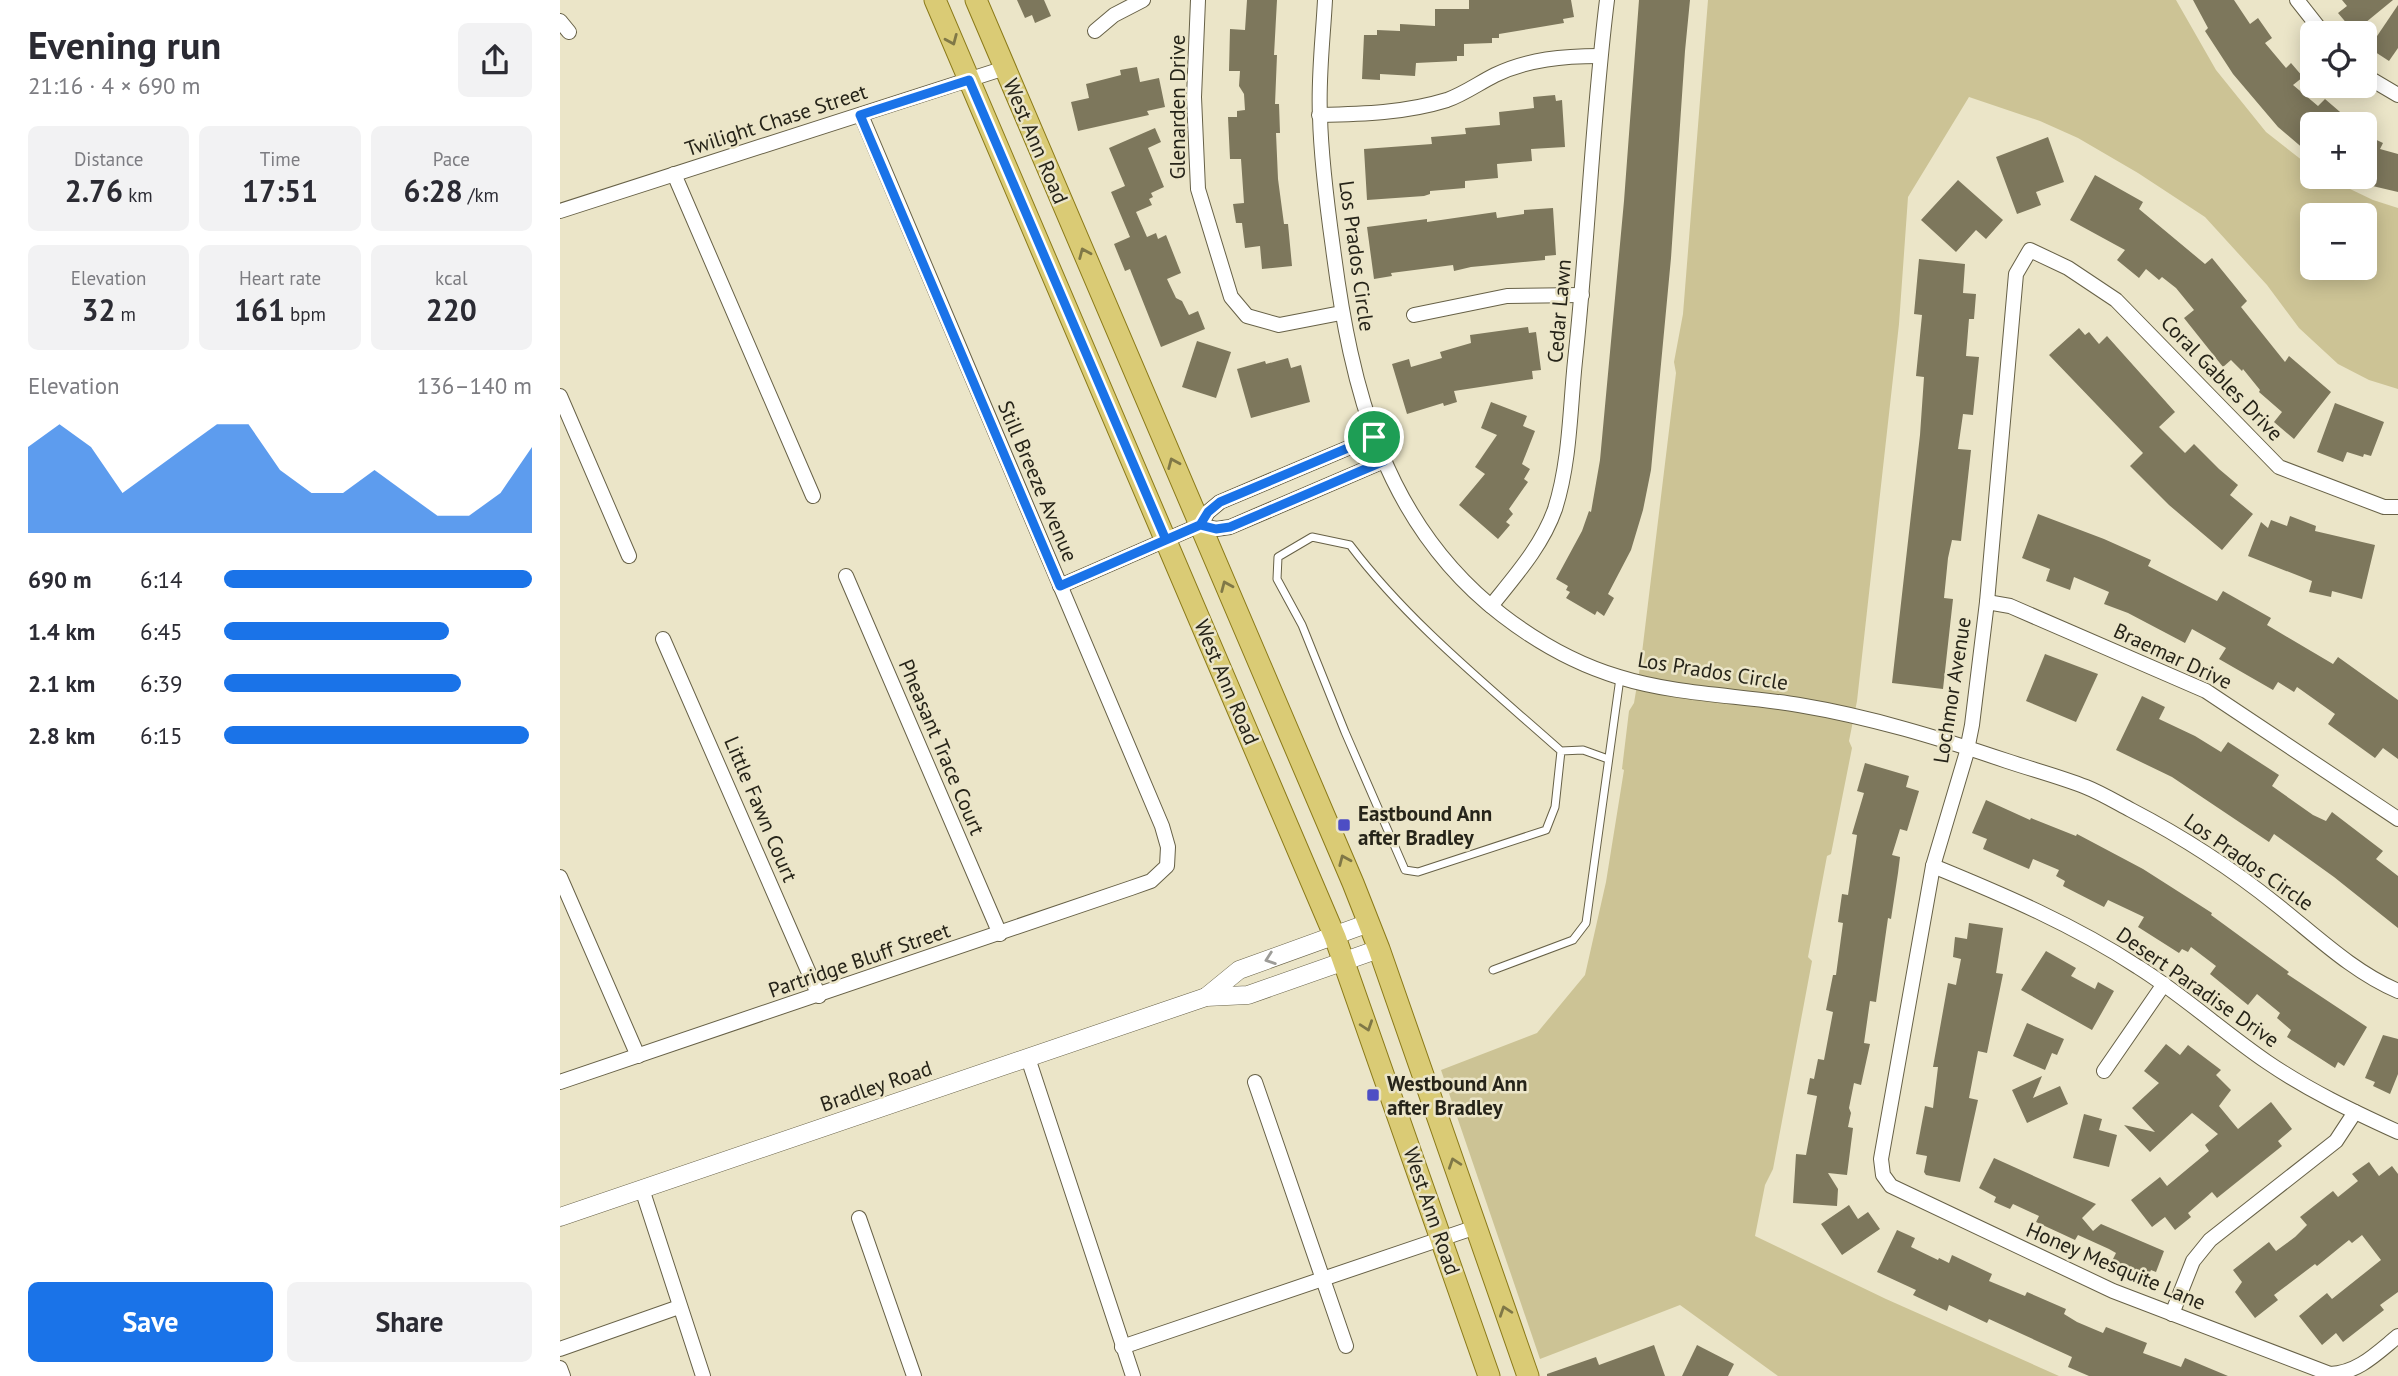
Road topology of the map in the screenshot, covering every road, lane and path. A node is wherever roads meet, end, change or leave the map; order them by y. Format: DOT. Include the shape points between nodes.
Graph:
graph roads {
  1 [pos="935,0"];
  2 [pos="976,0"];
  3 [pos="1143,0"];
  4 [pos="1198,0"];
  5 [pos="1325,0"];
  6 [pos="1607,0"];
  7 [pos="2297,0"];
  8 [pos="2314,21"];
  9 [pos="1095,32"];
  10 [pos="1600,56"];
  11 [pos="1005,68"];
  12 [pos="969,80"];
  13 [pos="2377,83"];
  14 [pos="2398,95"];
  15 [pos="860,115"];
  16 [pos="1320,115"];
  17 [pos="674,174"];
  18 [pos="560,211"];
  19 [pos="2030,250"];
  20 [pos="1582,295"];
  21 [pos="1341,313"];
  22 [pos="1414,315"];
  23 [pos="560,396"];
  24 [pos="1374,437"];
  25 [pos="1384,461"];
  26 [pos="813,496"];
  27 [pos="2398,507"];
  28 [pos="1200,525"];
  29 [pos="1166,540"];
  30 [pos="629,556"];
  31 [pos="846,576"];
  32 [pos="1060,586"];
  33 [pos="1987,601"];
  34 [pos="1491,606"];
  35 [pos="663,639"];
  36 [pos="1620,677"];
  37 [pos="1967,748"];
  38 [pos="1561,751"];
  39 [pos="1608,759"];
  40 [pos="2398,819"];
  41 [pos="1167,866"];
  42 [pos="1933,866"];
  43 [pos="560,877"];
  44 [pos="1369,923"];
  45 [pos="1000,934"];
  46 [pos="1335,937"];
  47 [pos="1379,949"];
  48 [pos="1344,962"];
  49 [pos="1493,970"];
  50 [pos="2164,984"];
  51 [pos="2398,992"];
  52 [pos="819,996"];
  53 [pos="1206,997"];
  54 [pos="638,1056"];
  55 [pos="1028,1058"];
  56 [pos="2104,1071"];
  57 [pos="1255,1082"];
  58 [pos="560,1083"];
  59 [pos="2355,1112"];
  60 [pos="2398,1132"];
  61 [pos="1883,1175"];
  62 [pos="642,1189"];
  63 [pos="560,1217"];
  64 [pos="859,1218"];
  65 [pos="1476,1227"];
  66 [pos="1442,1239"];
  67 [pos="1323,1279"];
  68 [pos="679,1307"];
  69 [pos="2172,1314"];
  70 [pos="2398,1336"];
  71 [pos="1346,1346"];
  72 [pos="1122,1347"];
  73 [pos="560,1349"];
  74 [pos="560,1368"];
  75 [pos="1487,1375"];
  76 [pos="563,1376"];
  77 [pos="703,1376"];
  78 [pos="914,1376"];
  79 [pos="1133,1376"];
  80 [pos="1528,1376"];
  1 -- 12 [label="main road, West Ann Road, one-way"];
  2 -- 11 [label="main road, West Ann Road"];
  3 -- 9 [label="street" via="1114,15"];
  4 -- 21 [label="street, Glenarden Drive" via="1198,189 1230,297 1247,316 1279,325"];
  5 -- 16 [label="street, Los Prados Circle"];
  6 -- 10 [label="street, Cedar Lawn"];
  7 -- 8 [label="street"];
  10 -- 16 [label="street" via="1523,64 1448,99 1387,113"];
  10 -- 20 [label="street, Cedar Lawn"];
  11 -- 12 [label="street, Twilight Chase Street"];
  28 -- 11 [label="main road, West Ann Road, one-way"];
  12 -- 15 [label="street, Twilight Chase Street"];
  12 -- 29 [label="main road, West Ann Road"];
  13 -- 14 [label="street"];
  15 -- 17 [label="street, Twilight Chase Street"];
  15 -- 32 [label="street, Still Breeze Avenue"];
  16 -- 21 [label="street, Los Prados Circle"];
  17 -- 18 [label="street, Twilight Chase Street"];
  17 -- 26 [label="street"];
  19 -- 27 [label="street, Coral Gables Drive" via="2068,268 2116,300 2279,467 2384,507"];
  19 -- 33 [label="street, Lochmor Avenue" via="2016,274"];
  20 -- 22 [label="street" via="1507,296"];
  20 -- 34 [label="street, Cedar Lawn" via="1564,468 1555,509 1537,545"];
  21 -- 24 [label="street, Los Prados Circle"];
  23 -- 30 [label="street"];
  24 -- 25 [label="street, Los Prados Circle"];
  24 -- 28 [label="street" via="1220,502"];
  25 -- 28 [label="street" via="1230,527"];
  25 -- 34 [label="street, Los Prados Circle" via="1424,534"];
  28 -- 29 [label="street"];
  44 -- 28 [label="main road, West Ann Road, one-way"];
  29 -- 32 [label="street"];
  29 -- 46 [label="main road, West Ann Road"];
  31 -- 45 [label="street, Pheasant Trace Court"];
  32 -- 41 [label="street, Still Breeze Avenue" via="1163,826"];
  33 -- 37 [label="street, Lochmor Avenue"];
  33 -- 40 [label="street, Braemar Drive" via="2010,606 2206,691"];
  34 -- 36 [label="street, Los Prados Circle" via="1547,645"];
  35 -- 52 [label="street, Little Fawn Court"];
  36 -- 37 [label="street, Los Prados Circle" via="1685,692 1827,710"];
  36 -- 39 [label="lane"];
  37 -- 42 [label="street, Lochmor Avenue"];
  37 -- 51 [label="street, Los Prados Circle" via="2087,788 2179,835"];
  38 -- 38 [label="lane" via="1464,665 1373,576 1350,545 1312,537 1278,557 1277,579 1302,625 1405,870 1418,872 1546,830 1555,807"];
  38 -- 39 [label="lane" via="1583,750"];
  39 -- 49 [label="lane" via="1583,930 1573,940"];
  41 -- 45 [label="street, Partridge Bluff Street" via="1151,881"];
  42 -- 50 [label="street, Desert Paradise Drive" via="2060,922"];
  42 -- 61 [label="street, Lochmor Avenue" via="1881,1159"];
  43 -- 54 [label="street"];
  44 -- 46 [label="street, Bradley Road"];
  44 -- 47 [label="main road, West Ann Road"];
  45 -- 52 [label="street, Partridge Bluff Street"];
  46 -- 48 [label="main road, West Ann Road"];
  46 -- 53 [label="street, Bradley Road, one-way" via="1239,970"];
  47 -- 48 [label="street, Bradley Road"];
  65 -- 47 [label="main road, West Ann Road, one-way"];
  48 -- 53 [label="street, Bradley Road" via="1248,995"];
  48 -- 66 [label="main road, West Ann Road, one-way"];
  50 -- 56 [label="street"];
  50 -- 59 [label="street, Desert Paradise Drive" via="2266,1061"];
  52 -- 54 [label="street, Partridge Bluff Street"];
  53 -- 55 [label="street, Bradley Road"];
  54 -- 58 [label="street, Partridge Bluff Street"];
  55 -- 62 [label="street, Bradley Road"];
  55 -- 72 [label="street"];
  57 -- 67 [label="street"];
  59 -- 60 [label="street, Desert Paradise Drive"];
  59 -- 69 [label="street" via="2336,1140 2210,1241 2193,1261"];
  61 -- 69 [label="street, Honey Mesquite Lane" via="1891,1186 2113,1291"];
  62 -- 63 [label="street, Bradley Road"];
  62 -- 68 [label="street"];
  64 -- 78 [label="street"];
  65 -- 66 [label="street"];
  80 -- 65 [label="main road, West Ann Road, one-way"];
  66 -- 67 [label="street"];
  66 -- 75 [label="main road, West Ann Road"];
  67 -- 71 [label="street"];
  67 -- 72 [label="street"];
  68 -- 73 [label="street"];
  68 -- 77 [label="street"];
  69 -- 70 [label="street, Honey Mesquite Lane" via="2330,1374 2361,1366"];
  72 -- 79 [label="street"];
  74 -- 76 [label="street"];
}
